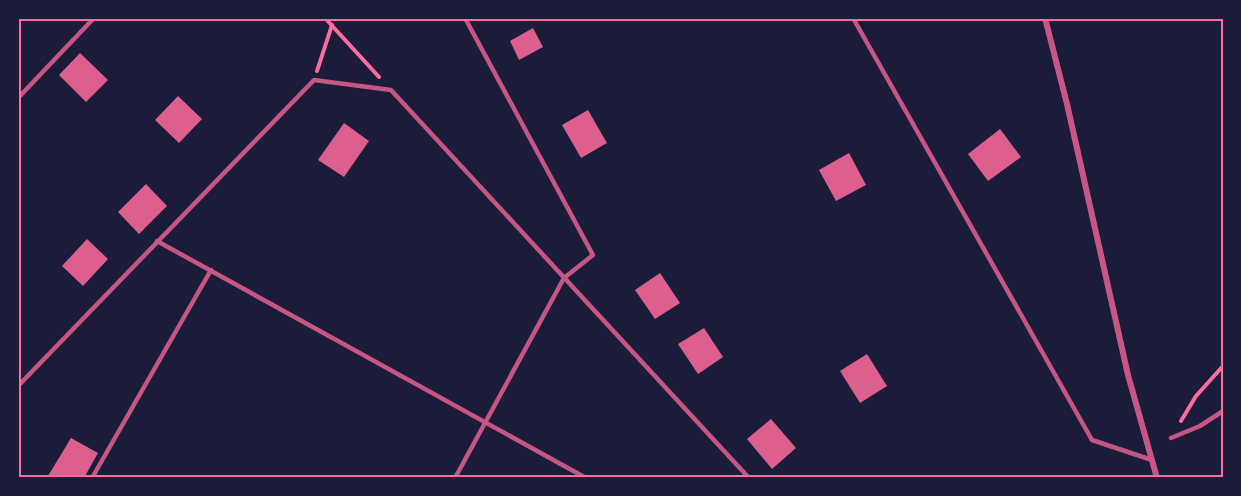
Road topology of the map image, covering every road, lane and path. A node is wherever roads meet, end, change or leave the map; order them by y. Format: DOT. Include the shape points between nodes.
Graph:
graph roads {
  1 [pos="94,18"];
  2 [pos="325,18"];
  3 [pos="465,18"];
  4 [pos="853,18"];
  5 [pos="1045,18"];
  6 [pos="332,26"];
  7 [pos="314,80"];
  8 [pos="391,90"];
  9 [pos="18,98"];
  10 [pos="157,240"];
  11 [pos="211,270"];
  12 [pos="564,278"];
  13 [pos="1223,366"];
  14 [pos="18,386"];
  15 [pos="1223,411"];
  16 [pos="485,422"];
  17 [pos="1172,438"];
  18 [pos="1152,460"];
  19 [pos="92,478"];
  20 [pos="455,478"];
  21 [pos="586,478"];
  22 [pos="749,478"];
  23 [pos="1157,478"];
  1 -- 9 [label="lane"];
  2 -- 6 [label="path"];
  3 -- 12 [label="lane" via="592,255"];
  4 -- 18 [label="lane" via="1092,440"];
  5 -- 18 [label="street" via="1128,375"];
  6 -- 7 [label="path"];
  6 -- 8 [label="path"];
  7 -- 8 [label="lane"];
  7 -- 10 [label="lane"];
  8 -- 12 [label="lane"];
  10 -- 11 [label="lane"];
  10 -- 14 [label="lane"];
  11 -- 16 [label="lane"];
  11 -- 19 [label="lane"];
  12 -- 16 [label="lane"];
  12 -- 22 [label="lane"];
  13 -- 17 [label="path" via="1196,396"];
  15 -- 17 [label="lane"];
  16 -- 20 [label="lane"];
  16 -- 21 [label="lane"];
  18 -- 23 [label="street"];
}
